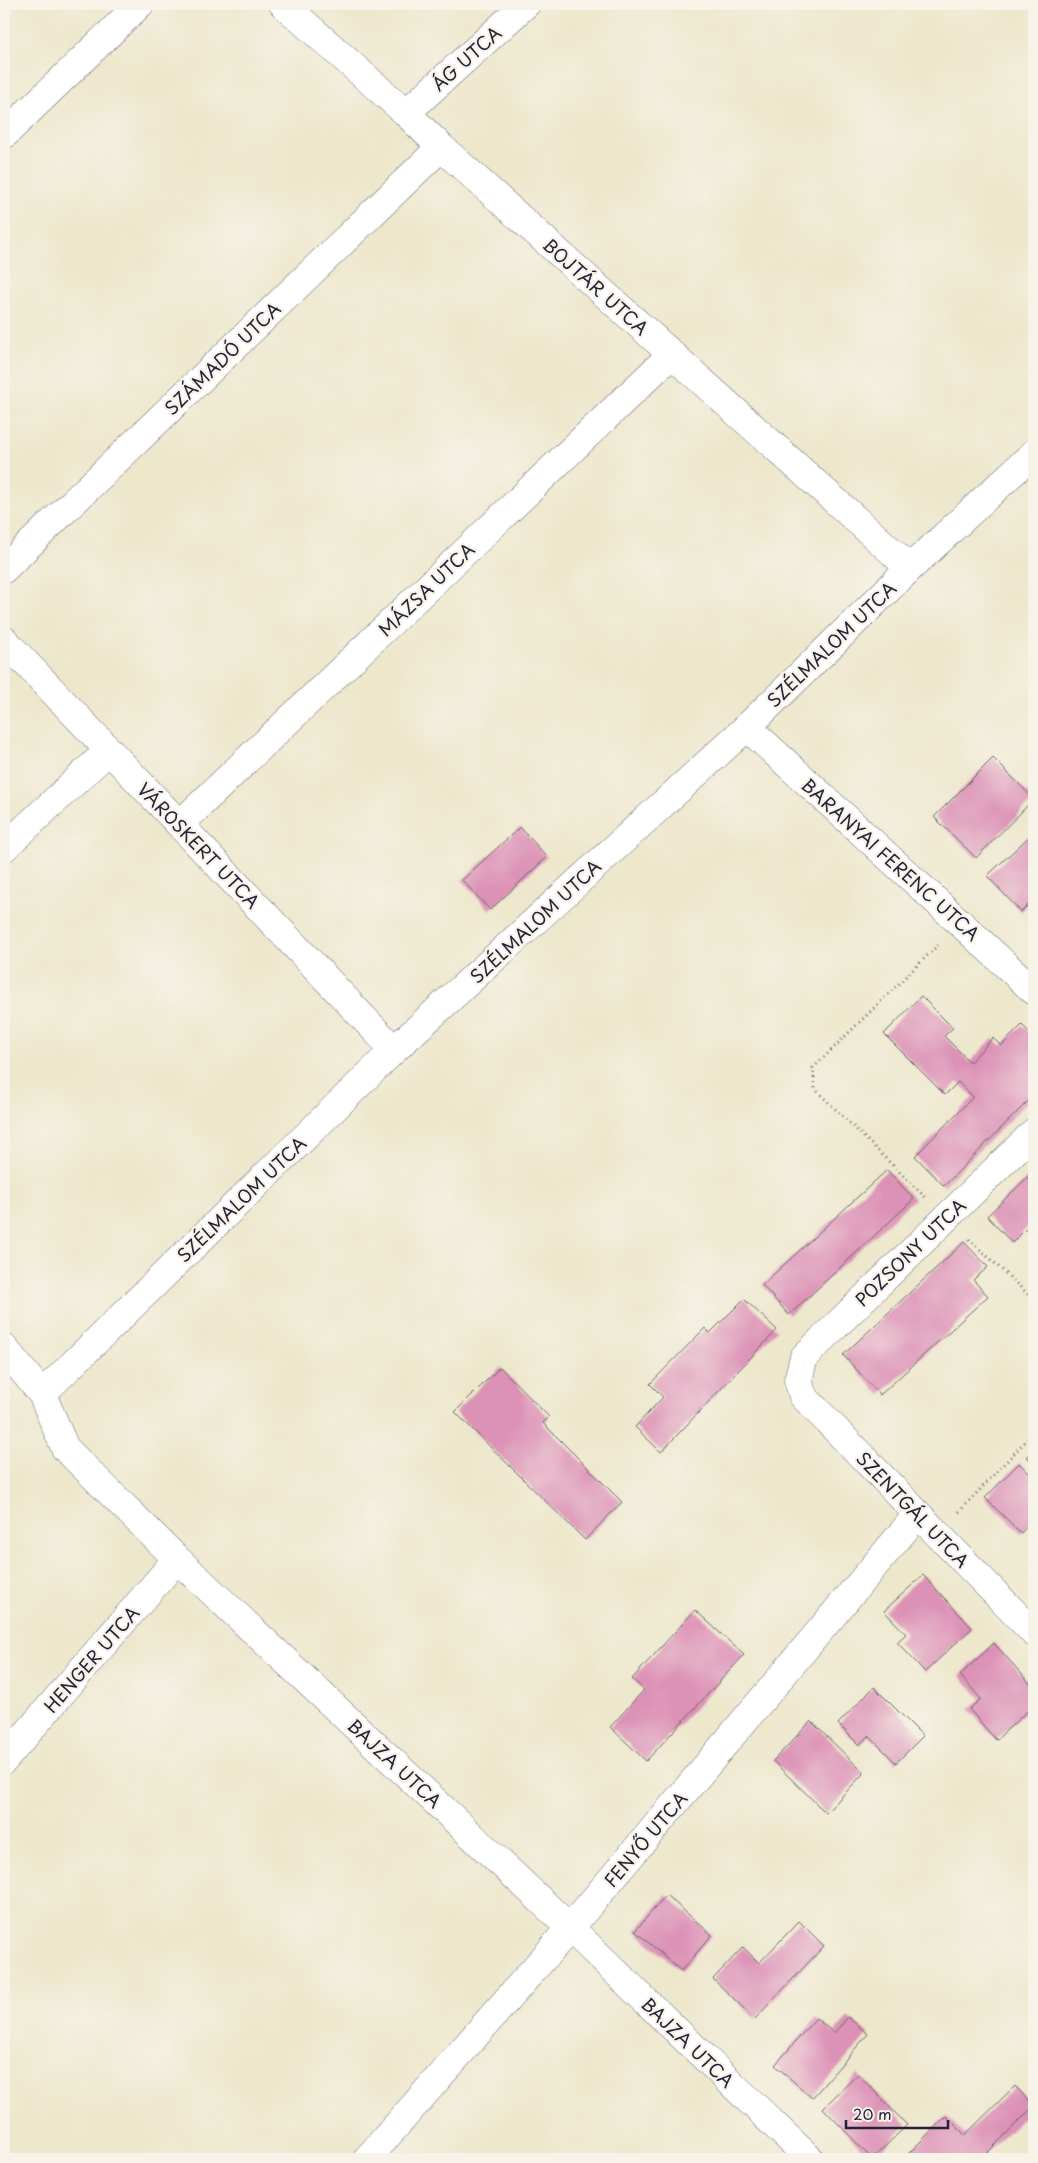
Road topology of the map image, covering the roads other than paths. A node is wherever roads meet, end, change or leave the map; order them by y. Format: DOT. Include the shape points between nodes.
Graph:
graph roads {
  1 [pos="140,4"];
  2 [pos="282,4"];
  3 [pos="526,4"];
  4 [pos="406,112"];
  5 [pos="4,134"];
  6 [pos="441,147"];
  7 [pos="672,354"];
  8 [pos="1034,453"];
  9 [pos="910,568"];
  10 [pos="4,569"];
  11 [pos="4,640"];
  12 [pos="747,727"];
  13 [pos="108,751"];
  14 [pos="180,824"];
  15 [pos="4,848"];
  16 [pos="1034,991"];
  17 [pos="394,1050"];
  18 [pos="1034,1132"];
  19 [pos="4,1348"];
  20 [pos="798,1380"];
  21 [pos="42,1394"];
  22 [pos="918,1514"];
  23 [pos="177,1558"];
  24 [pos="1034,1633"];
  25 [pos="4,1760"];
  26 [pos="570,1928"];
  27 [pos="367,2159"];
  28 [pos="810,2159"];
  1 -- 5 [label="street"];
  2 -- 4 [label="street, BOJTÁR UTCA"];
  3 -- 4 [label="street, ÁG UTCA"];
  4 -- 6 [label="street, BOJTÁR UTCA"];
  6 -- 7 [label="street, BOJTÁR UTCA"];
  6 -- 10 [label="street, SZÁMADÓ UTCA"];
  7 -- 9 [label="street, BOJTÁR UTCA"];
  7 -- 14 [label="street, MÁZSA UTCA"];
  8 -- 9 [label="street, SZÉLMALOM UTCA"];
  9 -- 12 [label="street, SZÉLMALOM UTCA"];
  11 -- 13 [label="street, VÁROSKERT UTCA"];
  12 -- 16 [label="street, BARANYAI FERENC UTCA"];
  12 -- 17 [label="street, SZÉLMALOM UTCA"];
  13 -- 14 [label="street, VÁROSKERT UTCA"];
  13 -- 15 [label="street"];
  14 -- 17 [label="street, VÁROSKERT UTCA"];
  17 -- 21 [label="street, SZÉLMALOM UTCA"];
  18 -- 20 [label="street, POZSONY UTCA" via="804,1357"];
  19 -- 21 [label="street, BAJZA UTCA"];
  20 -- 22 [label="street, SZENTGÁL UTCA" via="803,1396"];
  21 -- 23 [label="street, BAJZA UTCA" via="65,1448"];
  22 -- 24 [label="street, SZENTGÁL UTCA"];
  22 -- 26 [label="street, FENYŐ UTCA"];
  23 -- 25 [label="street, HENGER UTCA"];
  23 -- 26 [label="street, BAJZA UTCA"];
  26 -- 27 [label="street, FENYŐ UTCA"];
  26 -- 28 [label="street, BAJZA UTCA"];
}
